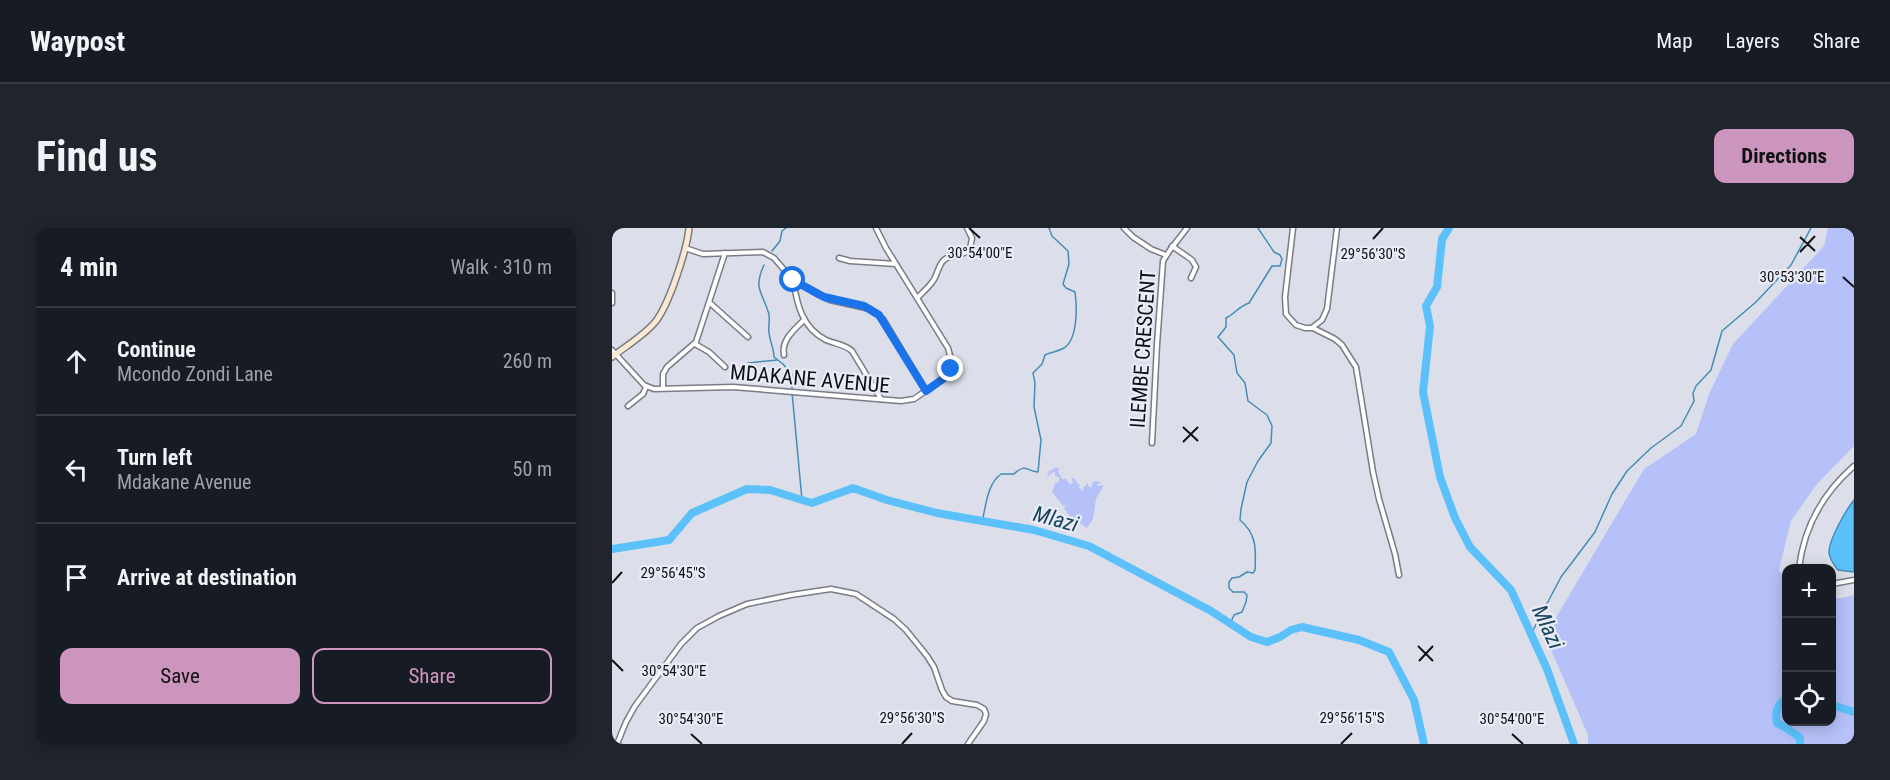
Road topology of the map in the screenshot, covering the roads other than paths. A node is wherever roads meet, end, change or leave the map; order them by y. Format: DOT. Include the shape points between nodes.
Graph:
graph roads {
  1 [pos="876,228"];
  2 [pos="967,228"];
  3 [pos="1124,228"];
  4 [pos="1187,228"];
  5 [pos="1293,228"];
  6 [pos="1337,228"];
  7 [pos="690,229"];
  8 [pos="1172,246"];
  9 [pos="685,248"];
  10 [pos="725,254"];
  11 [pos="1166,255"];
  12 [pos="839,258"];
  13 [pos="896,264"];
  14 [pos="1191,278"];
  15 [pos="793,280"];
  16 [pos="612,293"];
  17 [pos="917,298"];
  18 [pos="612,303"];
  19 [pos="710,303"];
  20 [pos="804,320"];
  21 [pos="1313,328"];
  22 [pos="748,337"];
  23 [pos="694,344"];
  24 [pos="613,354"];
  25 [pos="784,355"];
  26 [pos="725,367"];
  27 [pos="646,387"];
  28 [pos="663,388"];
  29 [pos="926,391"];
  30 [pos="882,399"];
  31 [pos="628,406"];
  32 [pos="1152,443"];
  33 [pos="1854,466"];
  34 [pos="1800,564"];
  35 [pos="1399,575"];
  36 [pos="1854,580"];
  37 [pos="1836,583"];
  38 [pos="617,744"];
  39 [pos="968,744"];
  1 -- 13 [label="street, MDAKANE AVENUE"];
  2 -- 17 [label="street" via="972,238 970,249 944,260 933,281"];
  3 -- 11 [label="street" via="1151,249"];
  4 -- 8 [label="street, ILEMBE CRESCENT"];
  5 -- 21 [label="street" via="1285,310 1296,325"];
  6 -- 21 [label="street" via="1327,309"];
  7 -- 9 [label="street"];
  8 -- 11 [label="street, ILEMBE CRESCENT"];
  8 -- 14 [label="street" via="1192,260 1196,267"];
  9 -- 10 [label="street" via="703,254"];
  9 -- 24 [label="street" via="670,296 656,321"];
  10 -- 15 [label="street" via="756,251 768,255"];
  10 -- 19 [label="street"];
  11 -- 32 [label="street, ILEMBE CRESCENT"];
  12 -- 13 [label="street"];
  13 -- 17 [label="street, MDAKANE AVENUE"];
  15 -- 20 [label="street"];
  15 -- 29 [label="street" via="824,297 864,306 879,315"];
  16 -- 18 [label="street"];
  17 -- 29 [label="street, MDAKANE AVENUE" via="952,358 948,374"];
  19 -- 22 [label="street"];
  19 -- 23 [label="street"];
  20 -- 25 [label="street" via="785,342"];
  20 -- 30 [label="street" via="824,339 852,351"];
  21 -- 35 [label="street" via="1342,345 1356,366 1373,472"];
  23 -- 26 [label="street"];
  23 -- 28 [label="street" via="667,367"];
  24 -- 27 [label="street"];
  27 -- 28 [label="street, MDAKANE AVENUE"];
  27 -- 31 [label="street"];
  28 -- 30 [label="street, MDAKANE AVENUE" via="733,387"];
  29 -- 30 [label="street, MDAKANE AVENUE" via="910,401"];
  33 -- 34 [label="street" via="1820,504"];
  36 -- 37 [label="street"];
  38 -- 39 [label="street" via="635,706 697,628 747,604 831,590 856,594 894,619 927,656 946,697 984,710 984,721"];
}
